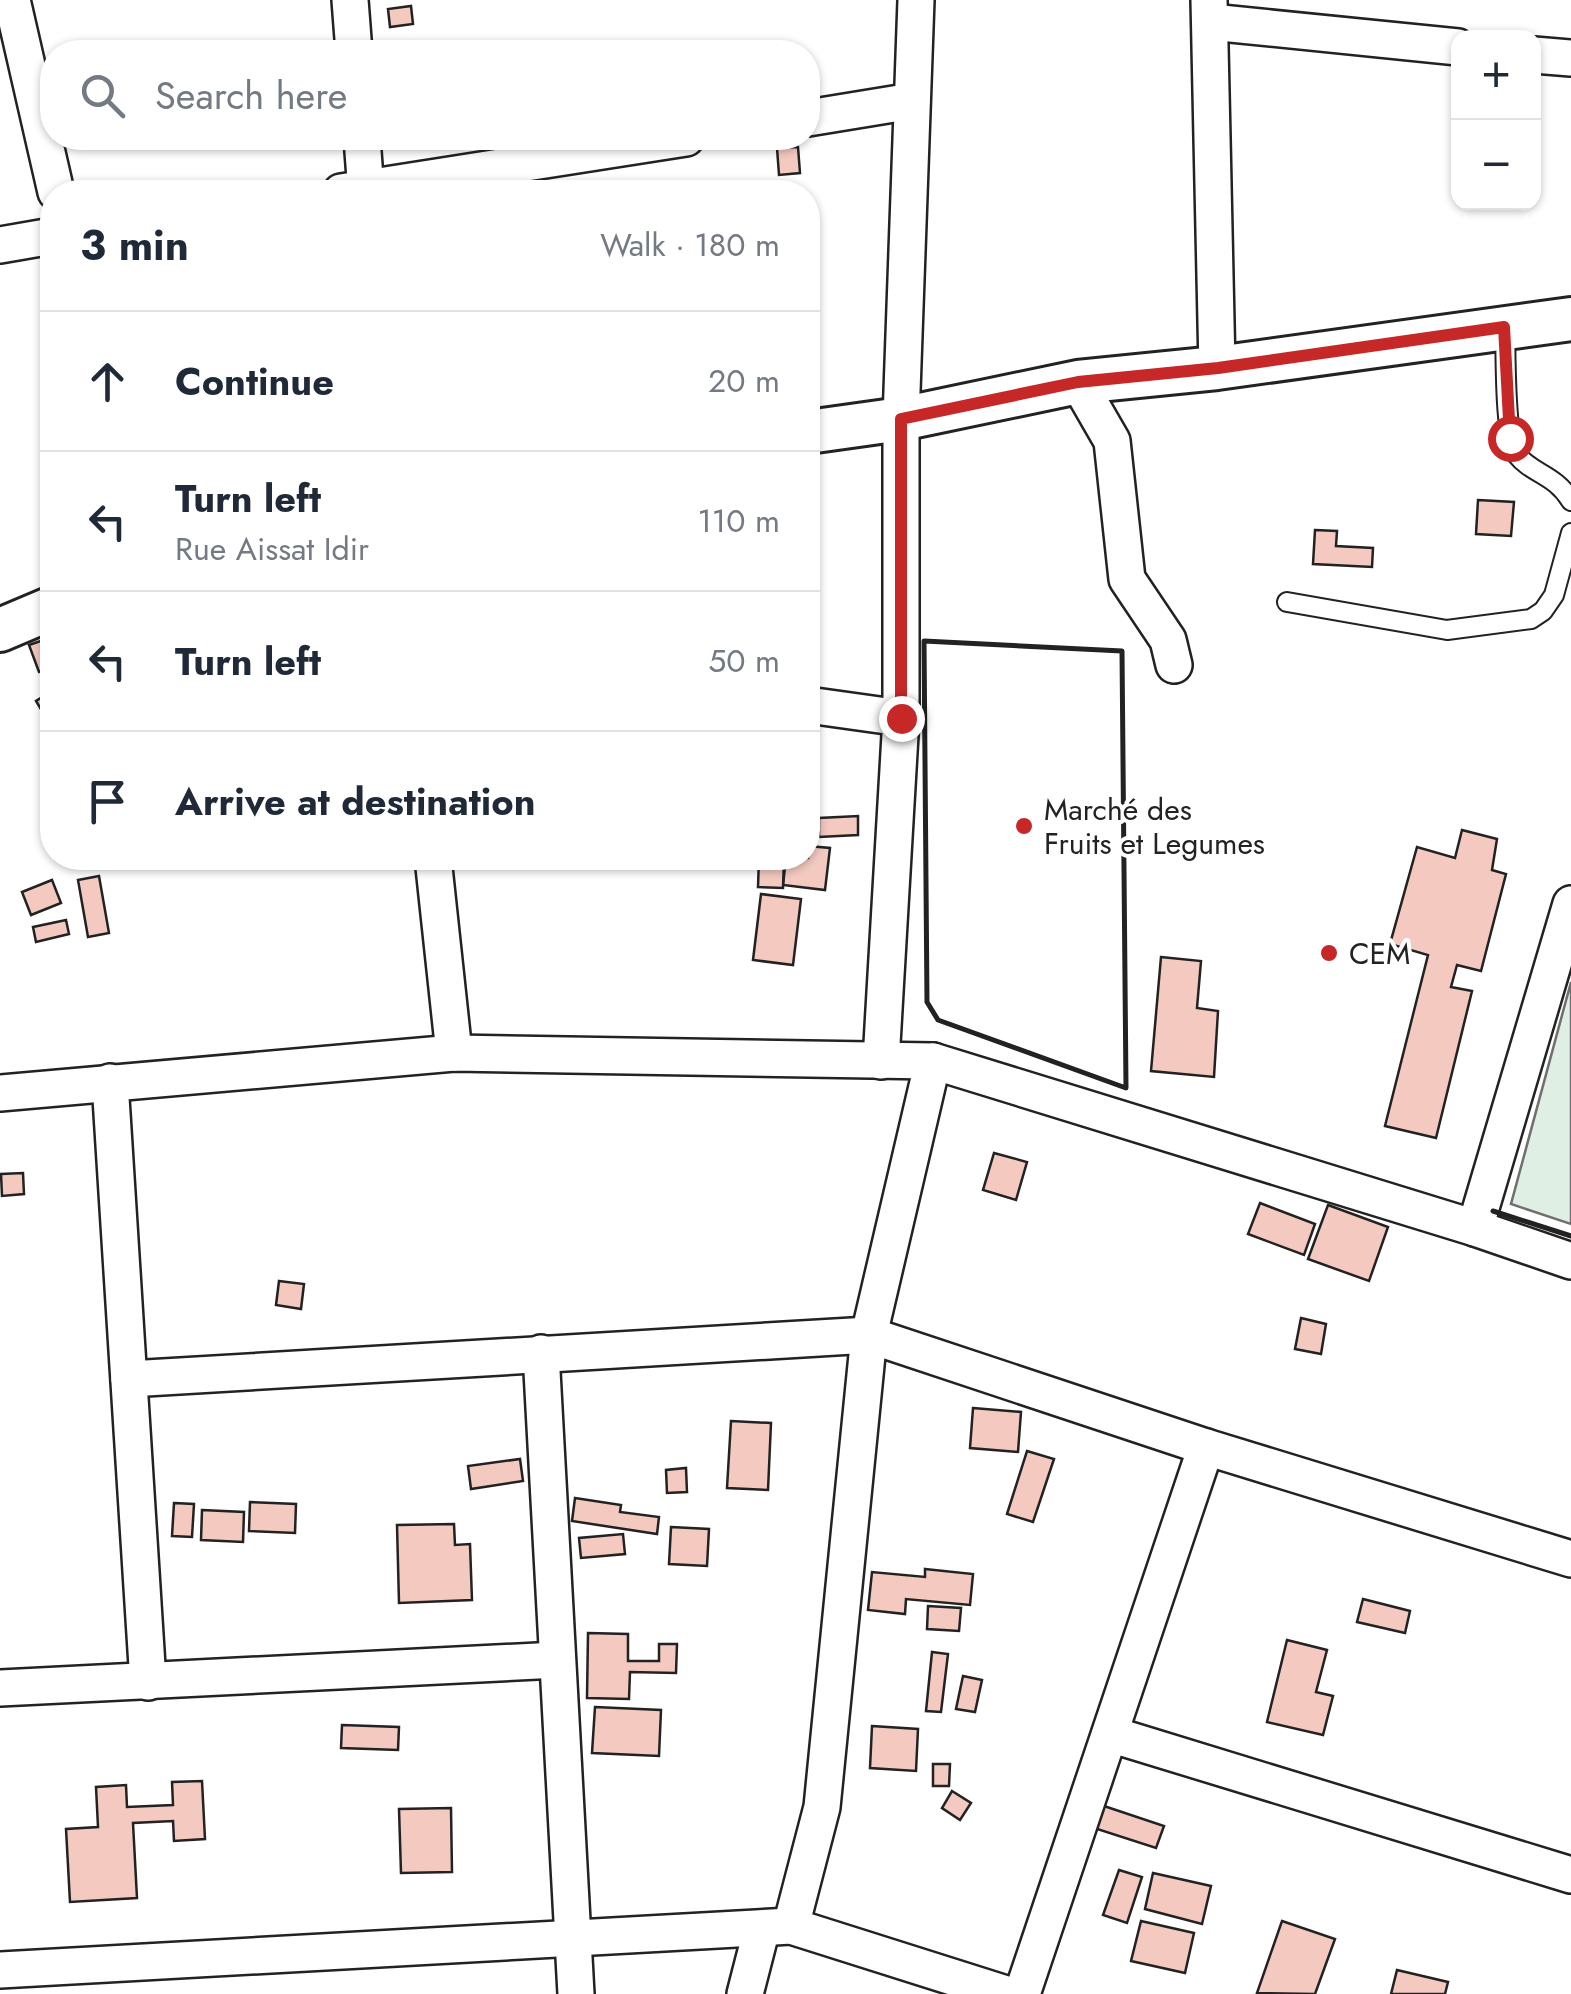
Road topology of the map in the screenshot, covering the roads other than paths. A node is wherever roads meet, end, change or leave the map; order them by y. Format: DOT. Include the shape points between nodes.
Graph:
graph roads {
  1 [pos="12,0"];
  2 [pos="350,0"];
  3 [pos="916,0"];
  4 [pos="1210,11"];
  5 [pos="353,40"];
  6 [pos="1451,46"];
  7 [pos="1541,55"];
  8 [pos="1571,58"];
  9 [pos="912,101"];
  10 [pos="820,116"];
  11 [pos="40,122"];
  12 [pos="46,150"];
  13 [pos="361,150"];
  14 [pos="612,150"];
  15 [pos="53,180"];
  16 [pos="359,180"];
  17 [pos="426,180"];
  18 [pos="40,238"];
  19 [pos="0,245"];
  20 [pos="1571,319"];
  21 [pos="1504,327"];
  22 [pos="1218,368"];
  23 [pos="1078,382"];
  24 [pos="901,419"];
  25 [pos="820,430"];
  26 [pos="1571,501"];
  27 [pos="1571,532"];
  28 [pos="1287,602"];
  29 [pos="40,613"];
  30 [pos="0,630"];
  31 [pos="1174,665"];
  32 [pos="820,707"];
  33 [pos="901,718"];
  34 [pos="433,870"];
  35 [pos="1571,904"];
  36 [pos="454,1053"];
  37 [pos="882,1060"];
  38 [pos="934,1061"];
  39 [pos="110,1082"];
  40 [pos="0,1092"];
  41 [pos="1475,1228"];
  42 [pos="1571,1261"];
  43 [pos="869,1335"];
  44 [pos="541,1352"];
  45 [pos="129,1379"];
  46 [pos="1206,1447"];
  47 [pos="1571,1559"];
  48 [pos="557,1660"];
  49 [pos="148,1682"];
  50 [pos="0,1688"];
  51 [pos="1110,1734"];
  52 [pos="1571,1876"];
  53 [pos="777,1927"];
  54 [pos="572,1938"];
  55 [pos="0,1970"];
  56 [pos="170,1978"];
  57 [pos="937,1984"];
  58 [pos="576,1994"];
  59 [pos="745,1994"];
  60 [pos="1006,1994"];
  61 [pos="1022,1994"];
  1 -- 11 [label="street"];
  2 -- 5 [label="street"];
  3 -- 9 [label="street"];
  4 -- 6 [label="street"];
  4 -- 22 [label="street"];
  7 -- 8 [label="street"];
  9 -- 10 [label="street"];
  9 -- 24 [label="street"];
  12 -- 15 [label="street"];
  13 -- 16 [label="street"];
  14 -- 17 [label="street"];
  18 -- 19 [label="street"];
  20 -- 21 [label="street"];
  21 -- 22 [label="street"];
  21 -- 26 [label="lane" via="1510,438 1517,455 1561,484"];
  22 -- 23 [label="street"];
  23 -- 24 [label="street"];
  23 -- 31 [label="street" via="1112,441 1128,578 1168,640"];
  24 -- 25 [label="street"];
  24 -- 33 [label="street"];
  27 -- 28 [label="lane" via="1554,595 1531,618 1447,630"];
  29 -- 30 [label="street"];
  32 -- 33 [label="street"];
  33 -- 37 [label="street"];
  34 -- 36 [label="street"];
  35 -- 41 [label="street"];
  36 -- 37 [label="street"];
  36 -- 39 [label="street"];
  37 -- 38 [label="street"];
  38 -- 41 [label="street"];
  38 -- 43 [label="street"];
  39 -- 40 [label="street"];
  39 -- 45 [label="street"];
  41 -- 42 [label="street"];
  43 -- 44 [label="street"];
  43 -- 46 [label="street"];
  43 -- 53 [label="street" via="822,1808"];
  44 -- 45 [label="street"];
  44 -- 48 [label="street"];
  45 -- 49 [label="street"];
  46 -- 47 [label="street"];
  46 -- 51 [label="street"];
  48 -- 49 [label="street"];
  48 -- 54 [label="street"];
  49 -- 50 [label="street"];
  51 -- 52 [label="street"];
  51 -- 61 [label="street"];
  53 -- 54 [label="street"];
  53 -- 57 [label="street"];
  53 -- 59 [label="street"];
  54 -- 56 [label="street"];
  54 -- 58 [label="street"];
  55 -- 56 [label="street"];
  57 -- 60 [label="street"];
}
